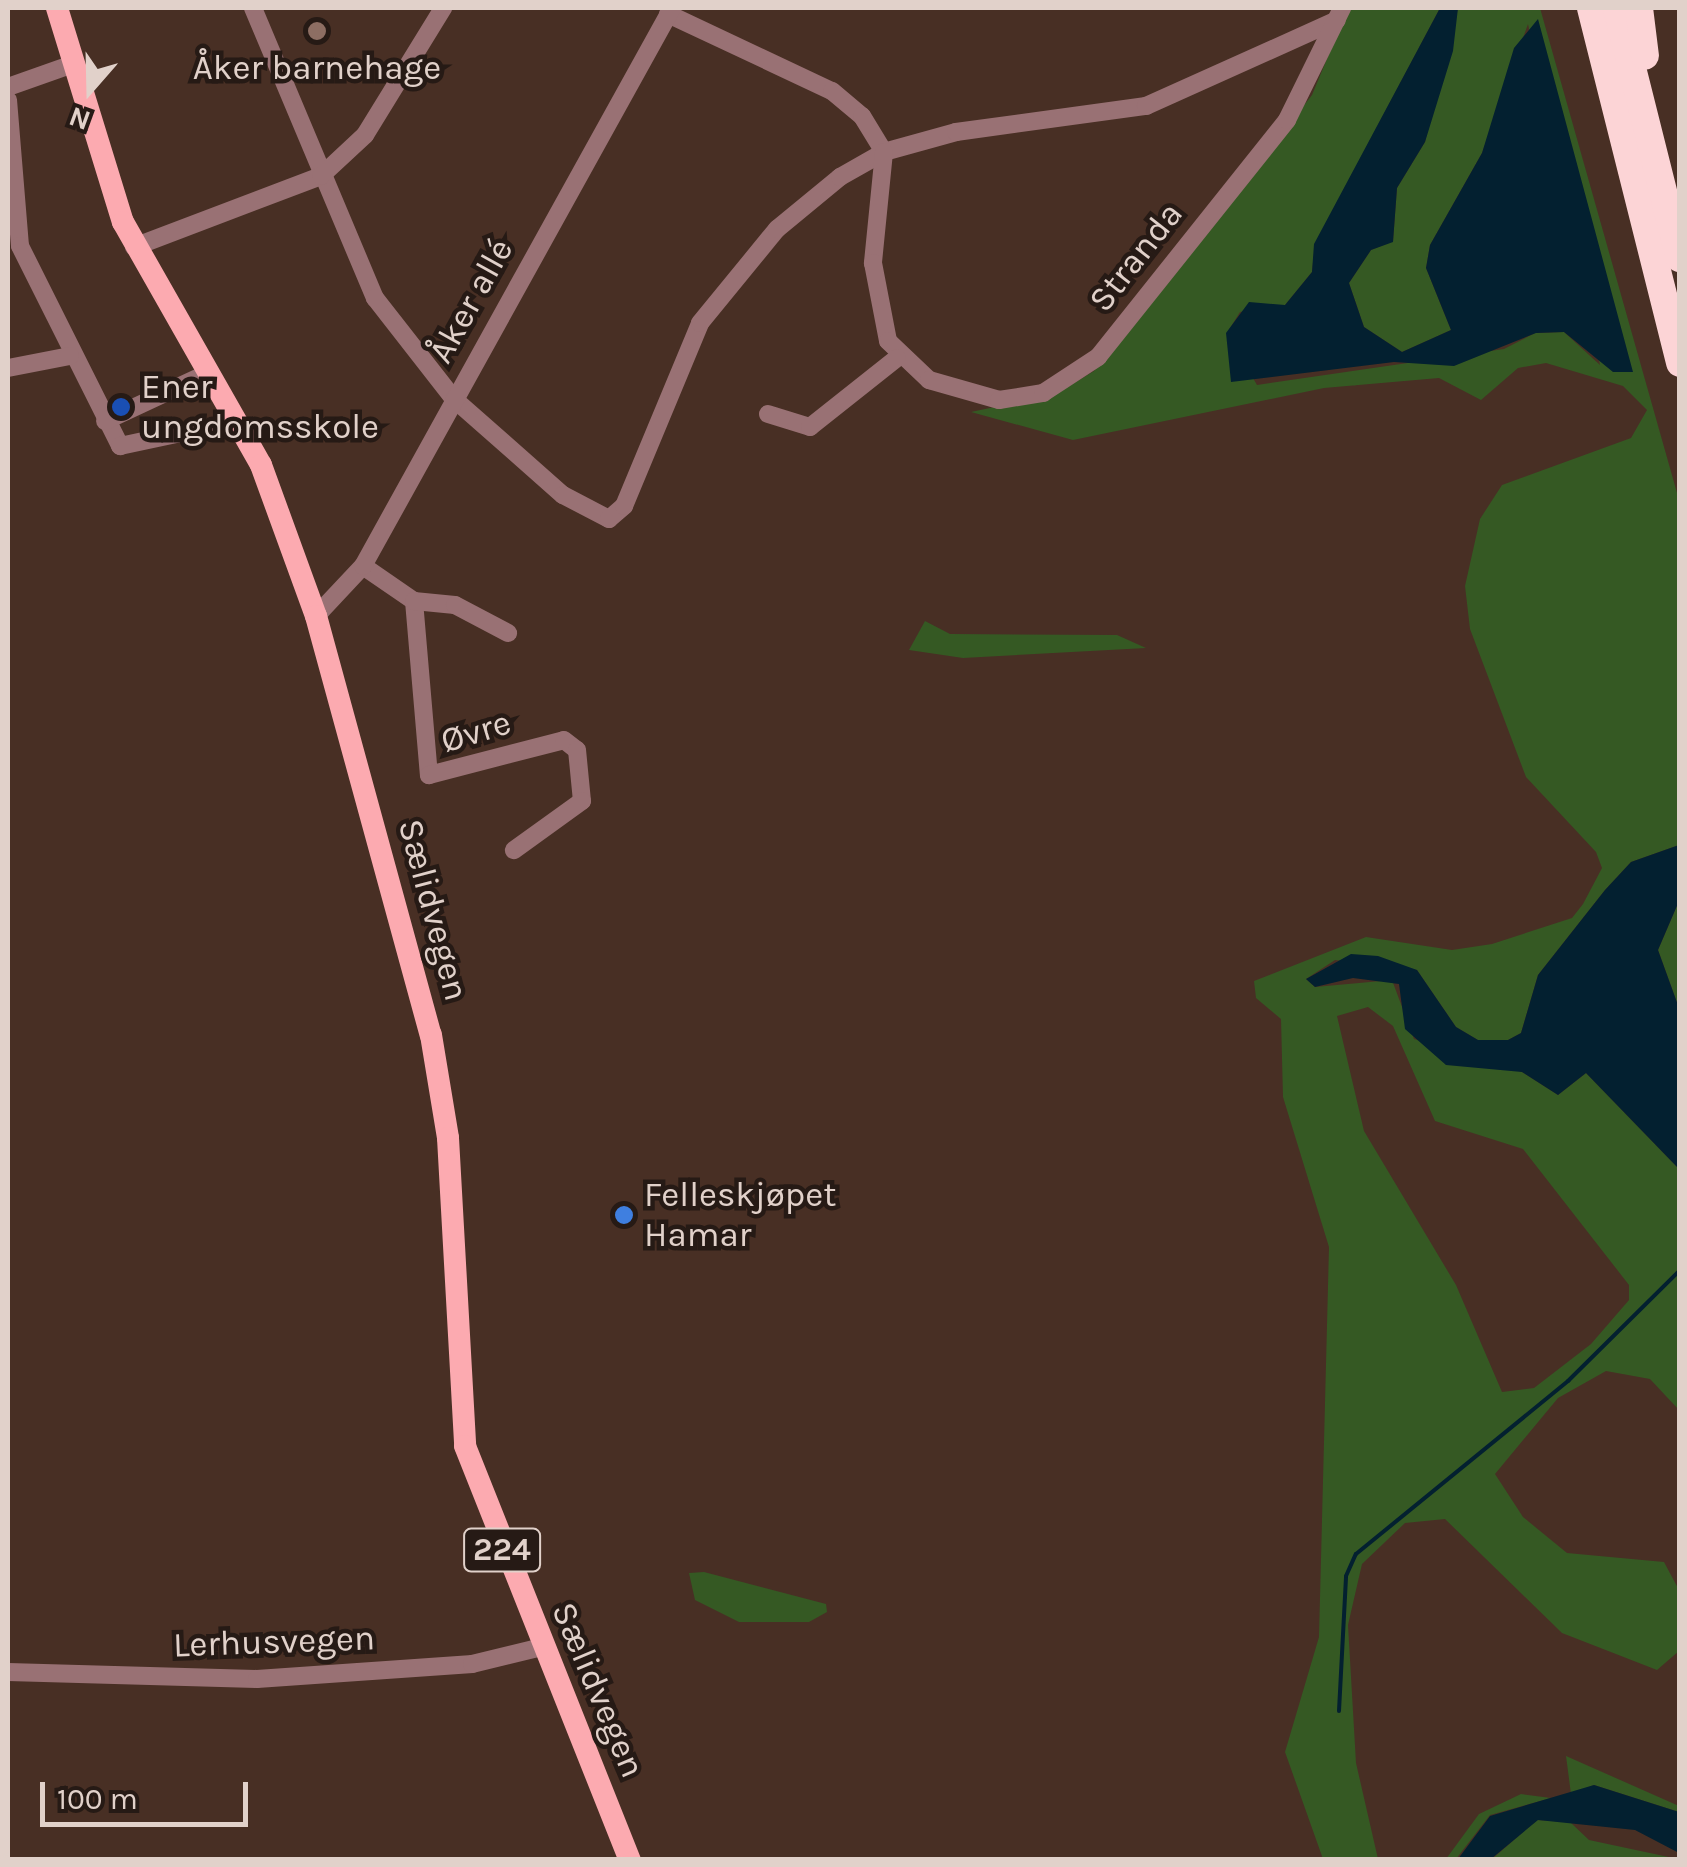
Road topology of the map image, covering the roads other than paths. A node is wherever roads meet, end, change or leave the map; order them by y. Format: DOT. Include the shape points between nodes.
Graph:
graph roads {
  1 [pos="57,8"];
  2 [pos="253,8"];
  3 [pos="444,8"];
  4 [pos="1572,8"];
  5 [pos="1591,8"];
  6 [pos="1617,8"];
  7 [pos="1639,8"];
  8 [pos="670,11"];
  9 [pos="1340,14"];
  10 [pos="73,64"];
  11 [pos="8,87"];
  12 [pos="8,100"];
  13 [pos="1636,135"];
  14 [pos="884,152"];
  15 [pos="322,176"];
  16 [pos="10,226"];
  17 [pos="134,247"];
  18 [pos="1680,258"];
  19 [pos="70,356"];
  20 [pos="897,358"];
  21 [pos="1680,363"];
  22 [pos="8,368"];
  23 [pos="208,373"];
  24 [pos="454,399"];
  25 [pos="768,414"];
  26 [pos="106,420"];
  27 [pos="237,421"];
  28 [pos="363,566"];
  29 [pos="414,601"];
  30 [pos="316,616"];
  31 [pos="508,633"];
  32 [pos="514,850"];
  33 [pos="542,1647"];
  34 [pos="8,1672"];
  35 [pos="630,1860"];
  1 -- 10 [label="main road, Sælidvegen / 224"];
  2 -- 15 [label="street"];
  3 -- 15 [label="street" via="365,134"];
  4 -- 13 [label="highway"];
  5 -- 13 [label="highway"];
  6 -- 13 [label="highway"];
  7 -- 13 [label="highway"];
  8 -- 14 [label="street" via="832,91"];
  8 -- 24 [label="street, Åker allé"];
  9 -- 14 [label="street" via="1146,106 1072,123 956,132"];
  9 -- 20 [label="street, Stranda" via="1287,120 1078,373 1044,393 999,400 950,390"];
  10 -- 11 [label="street"];
  10 -- 17 [label="main road, Sælidvegen / 224"];
  12 -- 16 [label="street" via="16,136"];
  13 -- 18 [label="highway"];
  13 -- 21 [label="highway"];
  14 -- 20 [label="street" via="874,275"];
  14 -- 24 [label="street" via="817,193 744,264 694,335 624,506 608,519 563,495"];
  15 -- 17 [label="street"];
  15 -- 24 [label="street" via="375,298"];
  16 -- 19 [label="street"];
  17 -- 23 [label="main road, Sælidvegen / 224"];
  19 -- 22 [label="street"];
  19 -- 26 [label="street"];
  20 -- 25 [label="street" via="810,428"];
  23 -- 26 [label="street"];
  23 -- 27 [label="main road, Sælidvegen / 224"];
  24 -- 28 [label="street, Åker allé"];
  26 -- 27 [label="street" via="120,446"];
  27 -- 30 [label="main road, Sælidvegen / 224" via="279,505"];
  28 -- 29 [label="street"];
  28 -- 30 [label="street, Åker allé"];
  29 -- 31 [label="street" via="456,605"];
  29 -- 32 [label="street, Øvre" via="429,775 564,740 577,750 582,800"];
  30 -- 33 [label="main road, Sælidvegen / 224" via="431,1035 448,1138 465,1446"];
  33 -- 34 [label="street, Lerhusvegen" via="472,1664 257,1679"];
  33 -- 35 [label="main road, Sælidvegen / 224"];
}
